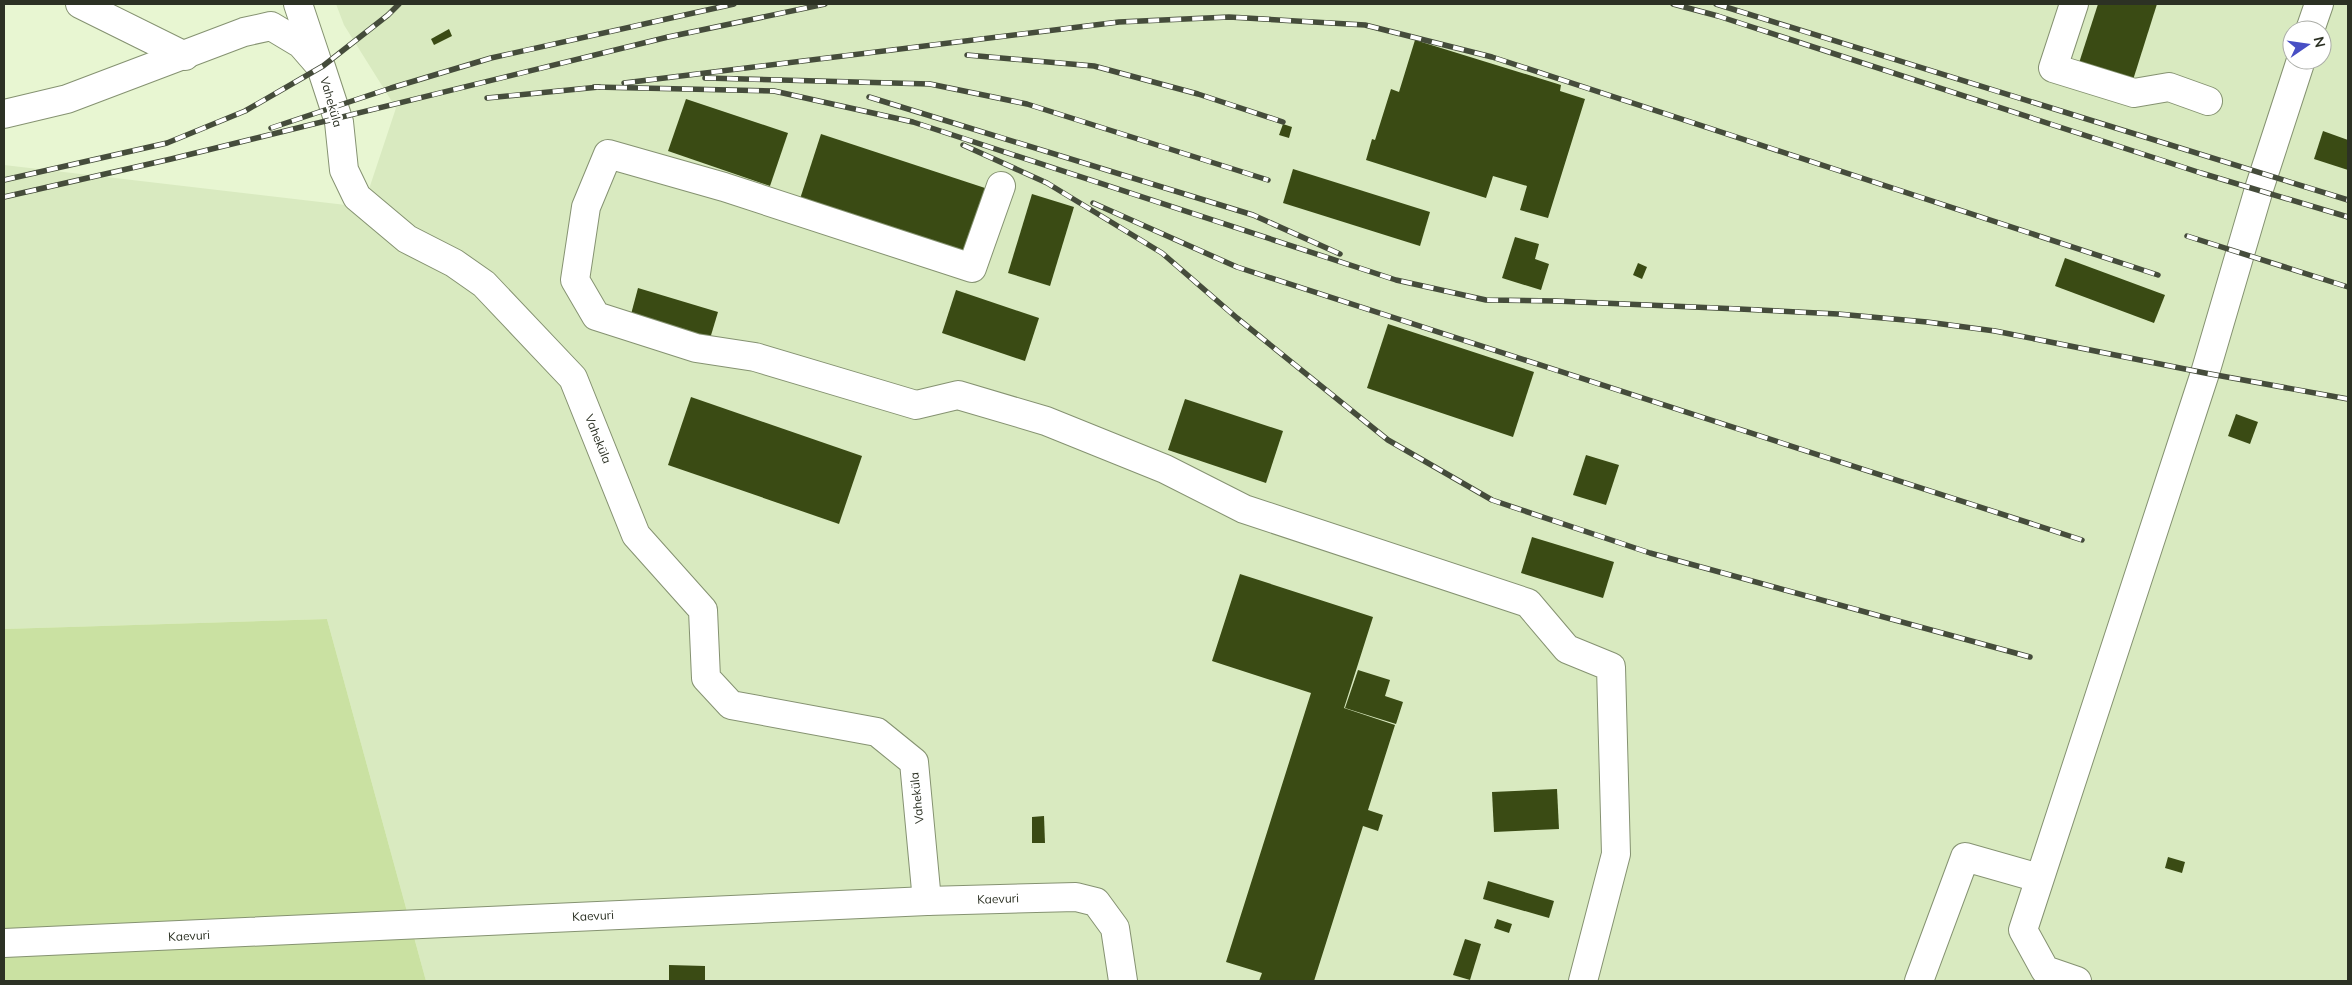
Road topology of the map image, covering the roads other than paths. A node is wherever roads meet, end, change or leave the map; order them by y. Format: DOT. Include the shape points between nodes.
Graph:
graph roads {
  1 [pos="80,4"];
  2 [pos="298,4"];
  3 [pos="2074,4"];
  4 [pos="2319,4"];
  5 [pos="2313,20"];
  6 [pos="185,56"];
  7 [pos="316,60"];
  8 [pos="2298,70"];
  9 [pos="2208,100"];
  10 [pos="4,114"];
  11 [pos="1000,186"];
  12 [pos="2039,878"];
  13 [pos="927,901"];
  14 [pos="4,943"];
  15 [pos="1123,981"];
  16 [pos="1583,981"];
  17 [pos="1919,981"];
  18 [pos="2076,981"];
  1 -- 6 [label="street"];
  2 -- 7 [label="street"];
  3 -- 9 [label="street" via="2052,68 2134,93 2168,87"];
  4 -- 5 [label="street"];
  6 -- 7 [label="street, Vaheküla" via="244,32 271,26 301,44"];
  6 -- 10 [label="street" via="67,99"];
  7 -- 13 [label="street, Vaheküla" via="338,118 344,170 357,197 408,238 484,284 573,378 636,535 703,610 706,678 731,704 877,732 914,762"];
  8 -- 12 [label="street" via="2205,373"];
  11 -- 16 [label="street" via="972,268 724,187 608,154 586,207 575,280 596,316 640,332 696,348 755,357 916,405 958,395 1046,421 1165,468 1244,509 1528,603 1567,649 1612,667 1616,854"];
  12 -- 17 [label="street" via="1964,857"];
  12 -- 18 [label="street" via="2023,930 2045,970"];
  13 -- 14 [label="street, Kaevuri"];
  13 -- 15 [label="street, Kaevuri" via="1076,897 1096,902 1115,928"];
}
